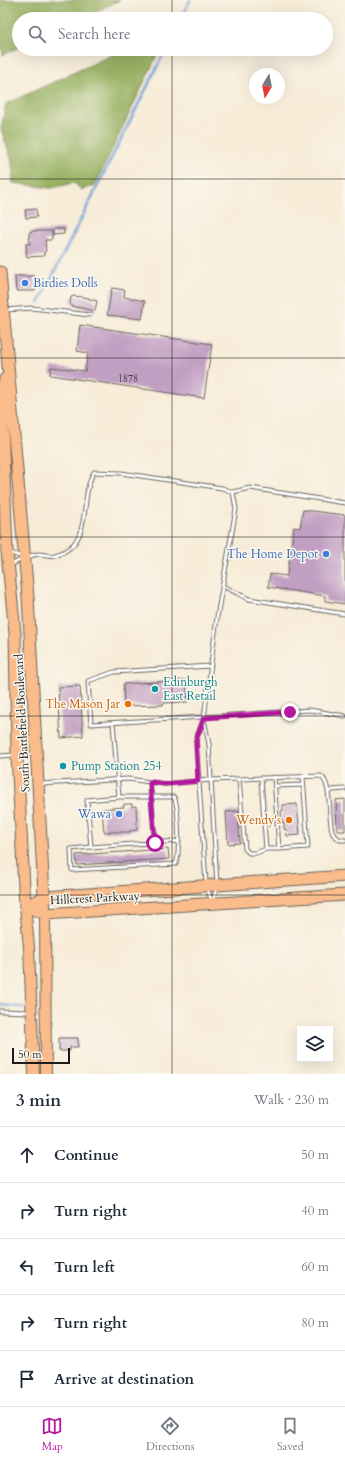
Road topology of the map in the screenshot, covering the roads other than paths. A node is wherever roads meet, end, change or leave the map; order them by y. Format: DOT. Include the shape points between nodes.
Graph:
graph roads {
  1 [pos="0,272"];
  2 [pos="3,310"];
  3 [pos="90,315"];
  4 [pos="7,371"];
  5 [pos="233,492"];
  6 [pos="345,503"];
  7 [pos="4,553"];
  8 [pos="24,557"];
  9 [pos="6,567"];
  10 [pos="223,586"];
  11 [pos="345,614"];
  12 [pos="210,666"];
  13 [pos="345,716"];
  14 [pos="204,718"];
  15 [pos="114,723"];
  16 [pos="38,754"];
  17 [pos="17,755"];
  18 [pos="0,756"];
  19 [pos="303,776"];
  20 [pos="274,777"];
  21 [pos="261,778"];
  22 [pos="117,779"];
  23 [pos="210,780"];
  24 [pos="239,780"];
  25 [pos="198,781"];
  26 [pos="150,782"];
  27 [pos="39,784"];
  28 [pos="303,785"];
  29 [pos="275,786"];
  30 [pos="345,789"];
  31 [pos="328,793"];
  32 [pos="151,796"];
  33 [pos="119,797"];
  34 [pos="345,840"];
  35 [pos="179,841"];
  36 [pos="155,843"];
  37 [pos="92,847"];
  38 [pos="266,849"];
  39 [pos="279,849"];
  40 [pos="345,876"];
  41 [pos="212,885"];
  42 [pos="345,895"];
  43 [pos="45,897"];
  44 [pos="213,904"];
  45 [pos="26,906"];
  46 [pos="45,914"];
  47 [pos="0,1011"];
  48 [pos="32,1012"];
  49 [pos="34,1074"];
  50 [pos="46,1074"];
  1 -- 2 [label="highway, South Battlefield Boulevard"];
  2 -- 3 [label="lane" via="32,308"];
  2 -- 4 [label="highway, South Battlefield Boulevard"];
  4 -- 7 [label="highway, South Battlefield Boulevard" via="2,395"];
  4 -- 8 [label="highway, South Battlefield Boulevard" via="14,422"];
  5 -- 6 [label="lane" via="250,488"];
  5 -- 8 [label="lane" via="222,488 121,473 94,472 89,480 84,524 66,552 53,556 39,554"];
  5 -- 10 [label="lane" via="236,509"];
  7 -- 8 [label="lane"];
  7 -- 9 [label="highway, South Battlefield Boulevard"];
  8 -- 9 [label="lane"];
  8 -- 16 [label="highway, South Battlefield Boulevard"];
  9 -- 17 [label="highway, South Battlefield Boulevard" via="15,633"];
  10 -- 11 [label="lane" via="249,599"];
  10 -- 12 [label="lane"];
  12 -- 14 [label="lane"];
  12 -- 15 [label="lane" via="114,672 88,681 91,724"];
  13 -- 14 [label="lane" via="310,710"];
  14 -- 15 [label="lane"];
  14 -- 23 [label="lane" via="209,744"];
  14 -- 25 [label="lane" via="196,740"];
  15 -- 22 [label="lane"];
  16 -- 17 [label="lane"];
  16 -- 27 [label="highway, South Battlefield Boulevard"];
  17 -- 18 [label="lane"];
  17 -- 45 [label="highway, South Battlefield Boulevard"];
  19 -- 20 [label="lane"];
  19 -- 28 [label="lane"];
  19 -- 31 [label="lane" via="321,776 325,779"];
  20 -- 21 [label="lane"];
  20 -- 29 [label="lane"];
  21 -- 24 [label="lane"];
  21 -- 38 [label="lane"];
  22 -- 26 [label="lane"];
  22 -- 27 [label="lane"];
  22 -- 33 [label="lane"];
  23 -- 24 [label="lane"];
  23 -- 25 [label="lane"];
  23 -- 41 [label="lane"];
  24 -- 38 [label="lane" via="245,849 249,853 256,853"];
  25 -- 26 [label="lane" via="165,784"];
  25 -- 41 [label="lane"];
  26 -- 32 [label="lane"];
  27 -- 43 [label="highway, South Battlefield Boulevard"];
  28 -- 29 [label="lane"];
  28 -- 39 [label="lane" via="308,847"];
  29 -- 39 [label="lane"];
  30 -- 31 [label="lane" via="332,790"];
  31 -- 34 [label="lane" via="333,834 340,840"];
  32 -- 33 [label="lane"];
  32 -- 35 [label="lane" via="171,796 176,799"];
  32 -- 36 [label="lane"];
  33 -- 37 [label="lane" via="87,800"];
  35 -- 36 [label="lane"];
  35 -- 37 [label="lane" via="176,864 72,870 71,849"];
  36 -- 37 [label="lane"];
  38 -- 39 [label="lane"];
  40 -- 41 [label="highway, Hillcrest Parkway"];
  41 -- 43 [label="highway, Hillcrest Parkway"];
  41 -- 44 [label="lane"];
  41 -- 44 [label="lane"];
  42 -- 44 [label="highway, Hillcrest Parkway"];
  43 -- 45 [label="highway, Hillcrest Parkway"];
  43 -- 46 [label="highway, South Battlefield Boulevard"];
  44 -- 46 [label="highway, Hillcrest Parkway"];
  45 -- 46 [label="highway, Hillcrest Parkway"];
  45 -- 48 [label="main road, South Battlefield Boulevard"];
  46 -- 50 [label="main road, South Battlefield Boulevard"];
  47 -- 48 [label="lane"];
  48 -- 49 [label="main road, South Battlefield Boulevard"];
}
